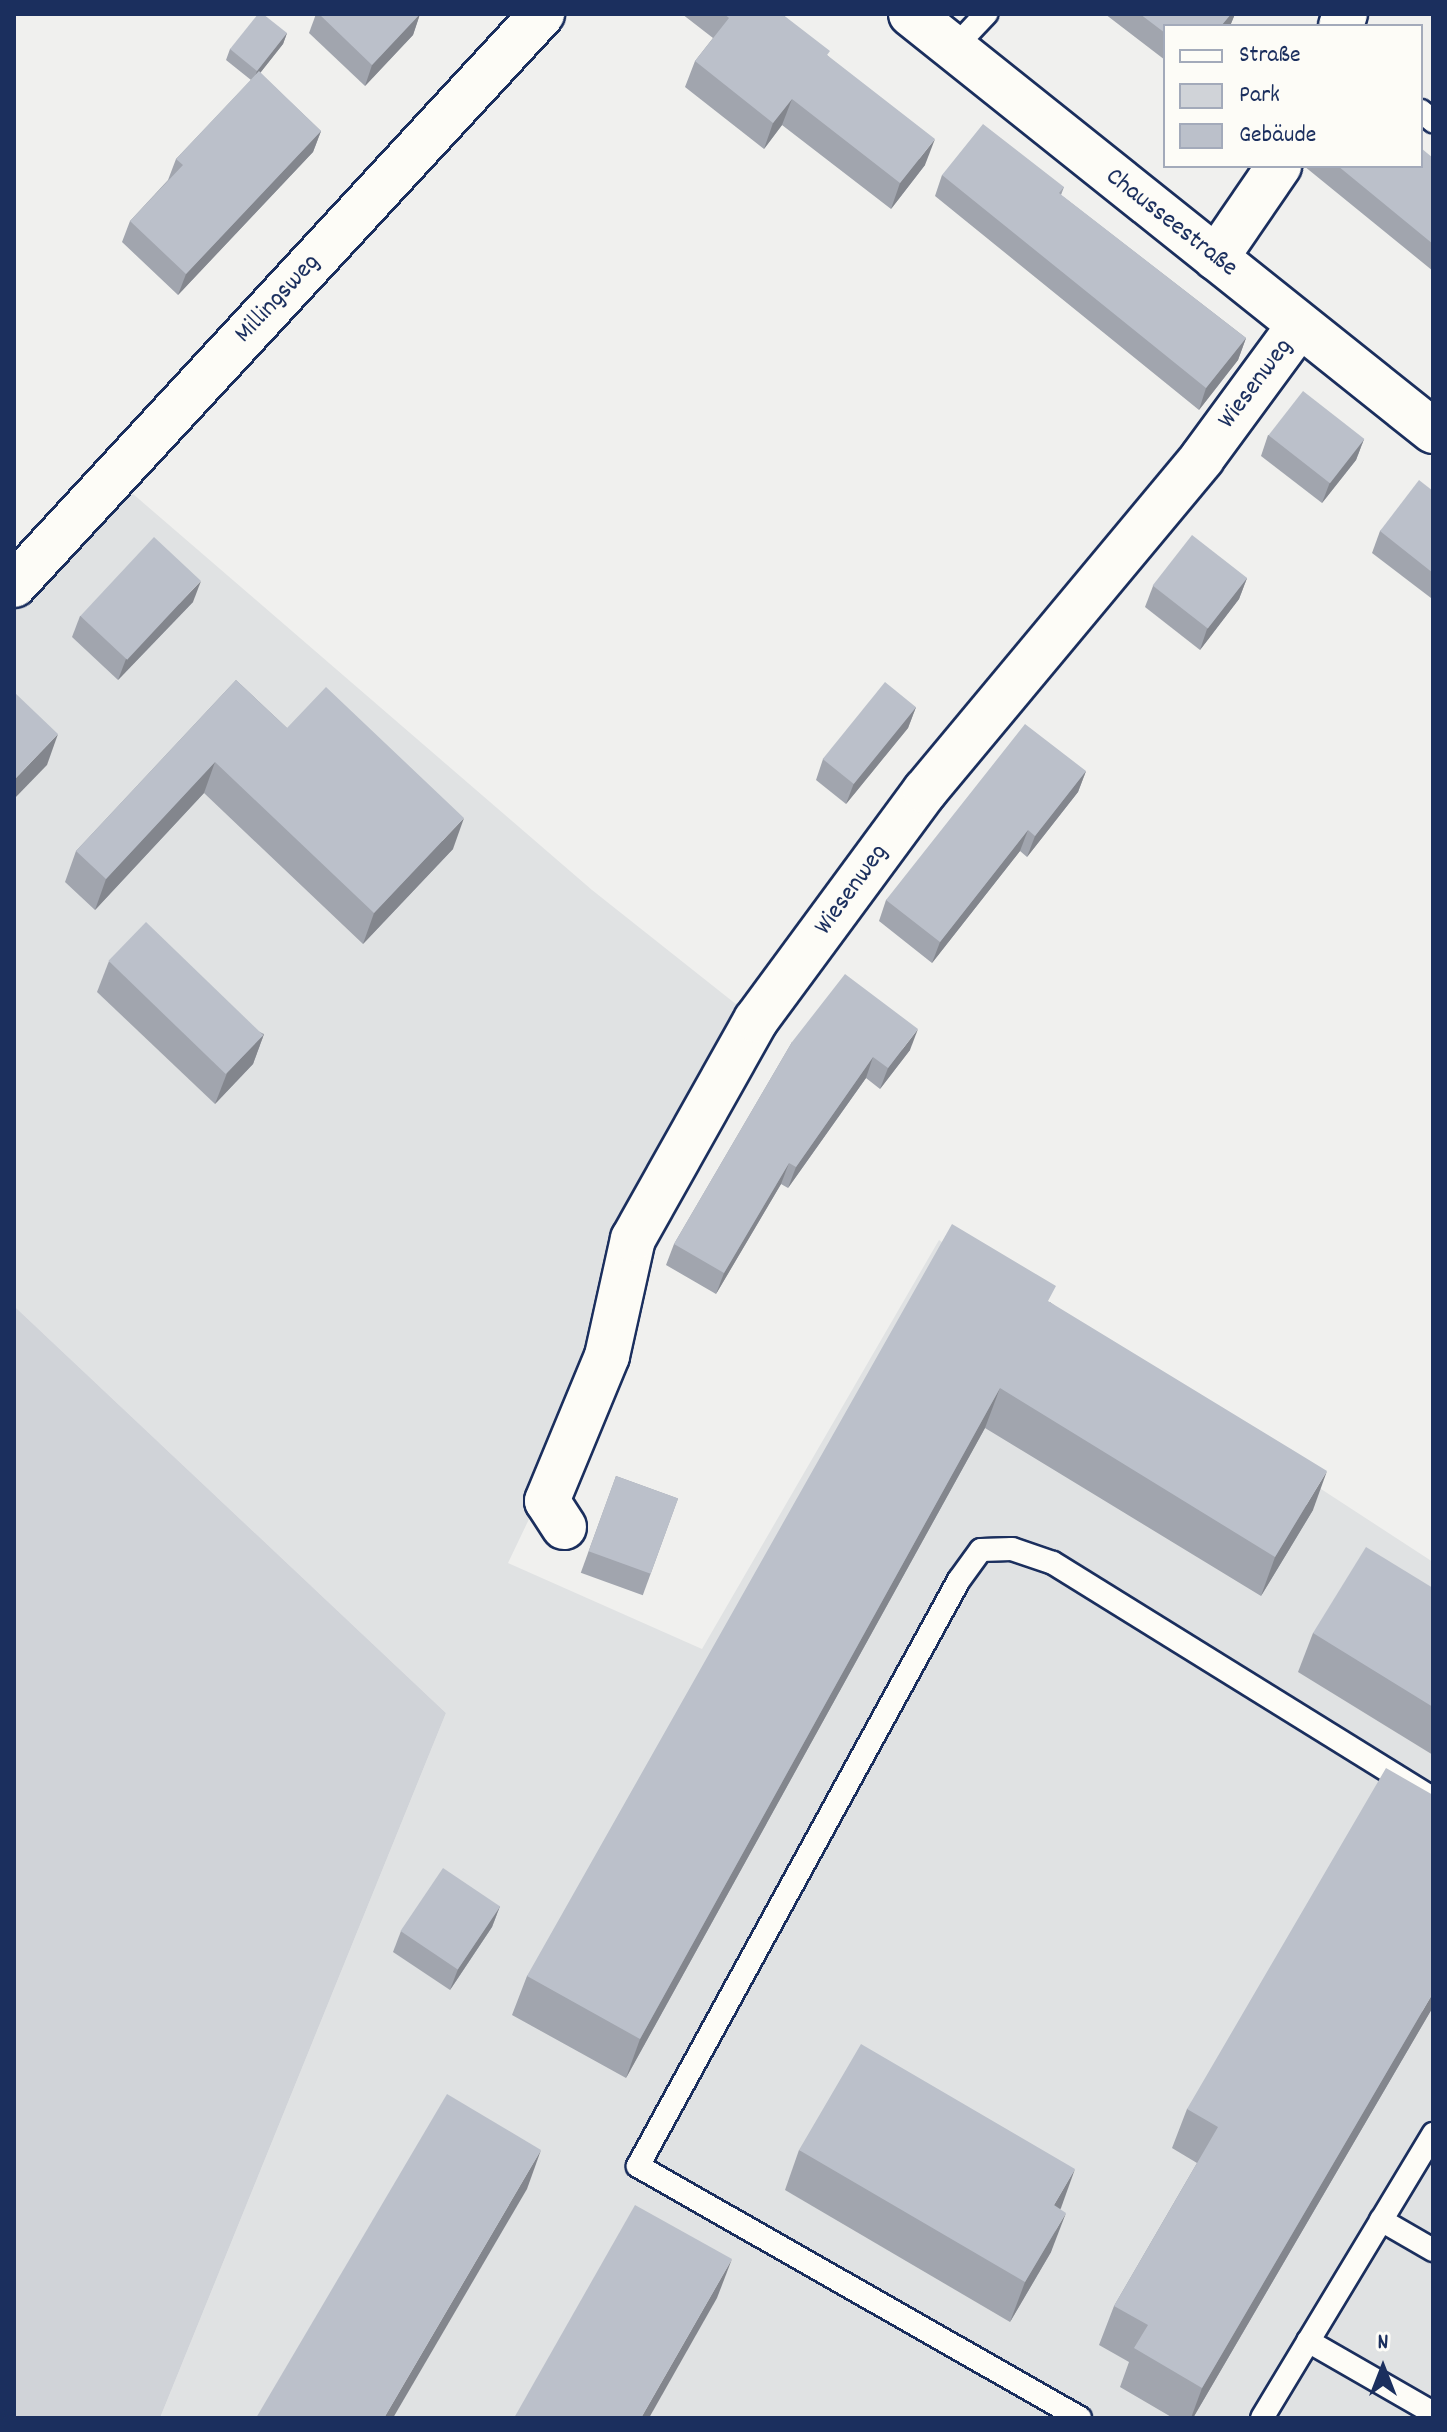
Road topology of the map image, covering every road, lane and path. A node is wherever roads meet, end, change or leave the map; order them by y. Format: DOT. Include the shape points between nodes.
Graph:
graph roads {
  1 [pos="542,14"];
  2 [pos="911,14"];
  3 [pos="986,14"];
  4 [pos="952,50"];
  5 [pos="1278,168"];
  6 [pos="1216,258"];
  7 [pos="1299,326"];
  8 [pos="1433,431"];
  9 [pos="14,585"];
  10 [pos="564,1527"];
  11 [pos="1433,1799"];
  12 [pos="1433,2134"];
  13 [pos="1381,2220"];
  14 [pos="1433,2250"];
  15 [pos="1308,2341"];
  16 [pos="1433,2413"];
  17 [pos="1080,2418"];
  18 [pos="1262,2418"];
  1 -- 9 [label="street, Millingsweg"];
  2 -- 4 [label="street, Chausseestraße"];
  3 -- 4 [label="lane"];
  4 -- 6 [label="street, Chausseestraße"];
  5 -- 6 [label="street"];
  6 -- 7 [label="street, Chausseestraße"];
  7 -- 8 [label="street, Chausseestraße"];
  7 -- 10 [label="street, Wiesenweg" via="1202,458 925,791 756,1020 633,1239 607,1356 547,1501"];
  11 -- 17 [label="lane" via="1053,1563 1012,1549 981,1550 959,1580 638,2166"];
  12 -- 13 [label="lane"];
  13 -- 14 [label="lane"];
  13 -- 15 [label="lane"];
  15 -- 16 [label="lane"];
  15 -- 18 [label="lane"];
}
